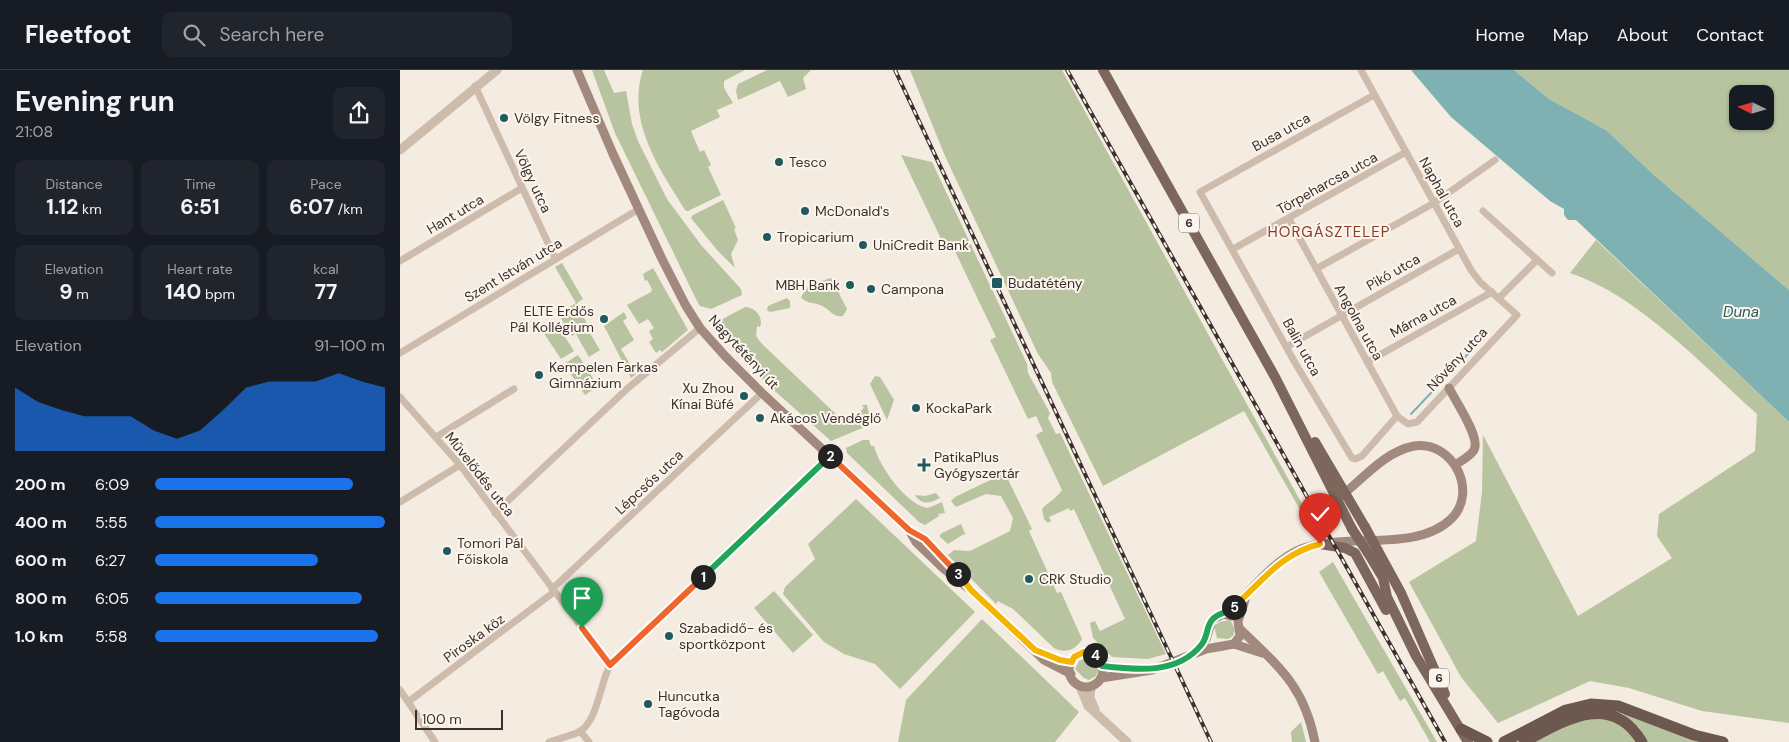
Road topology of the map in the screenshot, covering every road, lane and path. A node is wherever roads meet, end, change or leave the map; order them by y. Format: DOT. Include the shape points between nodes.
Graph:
graph roads {
  1 [pos="496,70"];
  2 [pos="577,70"];
  3 [pos="1103,70"];
  4 [pos="1361,70"];
  5 [pos="475,86"];
  6 [pos="1374,94"];
  7 [pos="400,150"];
  8 [pos="1406,152"];
  9 [pos="1495,160"];
  10 [pos="522,188"];
  11 [pos="1200,192"];
  12 [pos="1434,203"];
  13 [pos="639,209"];
  14 [pos="1483,211"];
  15 [pos="1289,219"];
  16 [pos="1233,249"];
  17 [pos="1459,249"];
  18 [pos="556,258"];
  19 [pos="1537,260"];
  20 [pos="400,261"];
  21 [pos="1316,269"];
  22 [pos="1552,273"];
  23 [pos="1492,292"];
  24 [pos="1500,297"];
  25 [pos="1517,315"];
  26 [pos="1342,316"];
  27 [pos="700,328"];
  28 [pos="1288,346"];
  29 [pos="400,353"];
  30 [pos="1367,362"];
  31 [pos="1275,377"];
  32 [pos="1449,388"];
  33 [pos="514,389"];
  34 [pos="762,393"];
  35 [pos="400,397"];
  36 [pos="1397,416"];
  37 [pos="436,437"];
  38 [pos="830,456"];
  39 [pos="460,465"];
  40 [pos="1455,465"];
  41 [pos="1346,492"];
  42 [pos="1338,499"];
  43 [pos="400,502"];
  44 [pos="495,513"];
  45 [pos="1320,544"];
  46 [pos="1373,552"];
  47 [pos="553,591"];
  48 [pos="1247,595"];
  49 [pos="1227,614"];
  50 [pos="1238,621"];
  51 [pos="1241,630"];
  52 [pos="1208,634"];
  53 [pos="1234,644"];
  54 [pos="1218,646"];
  55 [pos="1035,650"];
  56 [pos="1195,652"];
  57 [pos="1265,654"];
  58 [pos="1416,656"];
  59 [pos="1072,662"];
  60 [pos="610,665"];
  61 [pos="1102,666"];
  62 [pos="1142,671"];
  63 [pos="1071,674"];
  64 [pos="1101,678"];
  65 [pos="1080,686"];
  66 [pos="1091,687"];
  67 [pos="400,690"];
  68 [pos="408,702"];
  69 [pos="1099,716"];
  70 [pos="1459,726"];
  71 [pos="580,731"];
  72 [pos="435,742"];
  73 [pos="549,742"];
  74 [pos="589,742"];
  75 [pos="1127,742"];
  76 [pos="1315,742"];
  77 [pos="1468,742"];
  78 [pos="1487,742"];
  79 [pos="1504,742"];
  80 [pos="1524,742"];
  81 [pos="1642,742"];
  82 [pos="1723,742"];
  1 -- 5 [label="street"];
  2 -- 13 [label="main road, Nagytétényi út"];
  3 -- 31 [label="main road, 6"];
  4 -- 6 [label="street, Naphal utca"];
  5 -- 7 [label="street"];
  5 -- 10 [label="street, Völgy utca"];
  6 -- 8 [label="street, Naphal utca"];
  6 -- 11 [label="street, Busa utca"];
  8 -- 12 [label="street, Naphal utca"];
  8 -- 15 [label="street, Törpeharcsa utca"];
  9 -- 12 [label="street"];
  10 -- 18 [label="street, Völgy utca"];
  10 -- 20 [label="street, Hant utca"];
  11 -- 16 [label="street, Balin utca"];
  12 -- 17 [label="street, Naphal utca"];
  12 -- 21 [label="street"];
  13 -- 18 [label="street, Szent István utca"];
  13 -- 27 [label="main road, Nagytétényi út" via="675,285"];
  14 -- 19 [label="street"];
  15 -- 16 [label="street, Törpeharcsa utca"];
  15 -- 21 [label="street, Angolna utca"];
  16 -- 28 [label="street, Balin utca"];
  17 -- 23 [label="street, Naphal utca" via="1480,282"];
  17 -- 26 [label="street, Pikó utca"];
  18 -- 29 [label="street, Szent István utca"];
  19 -- 22 [label="street"];
  19 -- 24 [label="street"];
  21 -- 26 [label="street, Angolna utca"];
  23 -- 24 [label="street, Naphal utca"];
  23 -- 30 [label="street, Márna utca"];
  24 -- 25 [label="street, Naphal utca"];
  25 -- 32 [label="street, Növény utca"];
  26 -- 28 [label="street, Pikó utca"];
  26 -- 30 [label="street, Angolna utca"];
  27 -- 34 [label="main road, Nagytétényi út"];
  27 -- 44 [label="street" via="613,401"];
  28 -- 36 [label="street, Balin utca" via="1355,459 1362,456"];
  30 -- 36 [label="street, Angolna utca"];
  31 -- 41 [label="main road, 6"];
  31 -- 42 [label="main road, 6"];
  32 -- 36 [label="street, Növény utca" via="1417,422 1408,424"];
  32 -- 40 [label="main road" via="1476,445 1472,453"];
  33 -- 37 [label="street"];
  34 -- 38 [label="main road, Nagytétényi út"];
  34 -- 47 [label="street, Lépcsős utca"];
  35 -- 37 [label="street, Művelődés utca"];
  37 -- 39 [label="street, Művelődés utca"];
  38 -- 55 [label="main road, Nagytétényi út" via="909,530 925,539 972,591"];
  38 -- 60 [label="street"];
  39 -- 43 [label="street"];
  39 -- 44 [label="street, Művelődés utca"];
  40 -- 41 [label="main road" via="1432,448 1416,446 1383,460"];
  40 -- 45 [label="main road" via="1461,474 1463,488 1460,506 1453,518 1437,529 1408,537"];
  41 -- 42 [label="main road"];
  41 -- 46 [label="main road, 6, bridge" via="1365,527"];
  42 -- 46 [label="main road, 6, bridge" via="1352,529"];
  44 -- 47 [label="street, Művelődés utca"];
  45 -- 48 [label="main road" via="1290,555"];
  45 -- 58 [label="main road" via="1345,548 1358,557 1399,635"];
  46 -- 58 [label="main road, 6" via="1387,598"];
  46 -- 70 [label="main road, 6" via="1412,616"];
  47 -- 60 [label="street, Művelődés utca"];
  47 -- 68 [label="street, Piroska köz"];
  48 -- 49 [label="main road"];
  48 -- 50 [label="main road"];
  49 -- 50 [label="main road"];
  49 -- 52 [label="main road" via="1212,620"];
  50 -- 51 [label="main road"];
  51 -- 53 [label="main road"];
  51 -- 57 [label="main road"];
  52 -- 54 [label="main road"];
  52 -- 56 [label="main road"];
  53 -- 54 [label="main road"];
  53 -- 57 [label="main road"];
  54 -- 56 [label="main road"];
  55 -- 59 [label="main road, Nagytétényi út"];
  55 -- 63 [label="main road, Nagytétényi út" via="1052,666"];
  56 -- 62 [label="main road" via="1169,665"];
  57 -- 76 [label="main road" via="1280,667 1297,690 1309,716"];
  58 -- 70 [label="main road, 6"];
  59 -- 61 [label="main road" via="1079,654 1088,653 1098,658"];
  59 -- 63 [label="main road"];
  60 -- 71 [label="street" via="593,712"];
  61 -- 62 [label="main road"];
  61 -- 64 [label="main road"];
  62 -- 64 [label="main road"];
  63 -- 65 [label="main road, Nagytétényi út"];
  64 -- 66 [label="main road"];
  65 -- 66 [label="main road"];
  65 -- 69 [label="street, Nagytétényi út" via="1088,706"];
  66 -- 69 [label="street, Nagytétényi út" via="1090,698"];
  67 -- 68 [label="street"];
  68 -- 72 [label="street"];
  69 -- 75 [label="street, Nagytétényi út"];
  70 -- 77 [label="main road, 6"];
  70 -- 78 [label="highway"];
  71 -- 73 [label="street"];
  71 -- 74 [label="street"];
  79 -- 82 [label="highway" via="1566,710 1591,704 1618,706 1694,735"];
  80 -- 81 [label="highway" via="1570,719 1599,714 1611,715 1628,724"];
}
